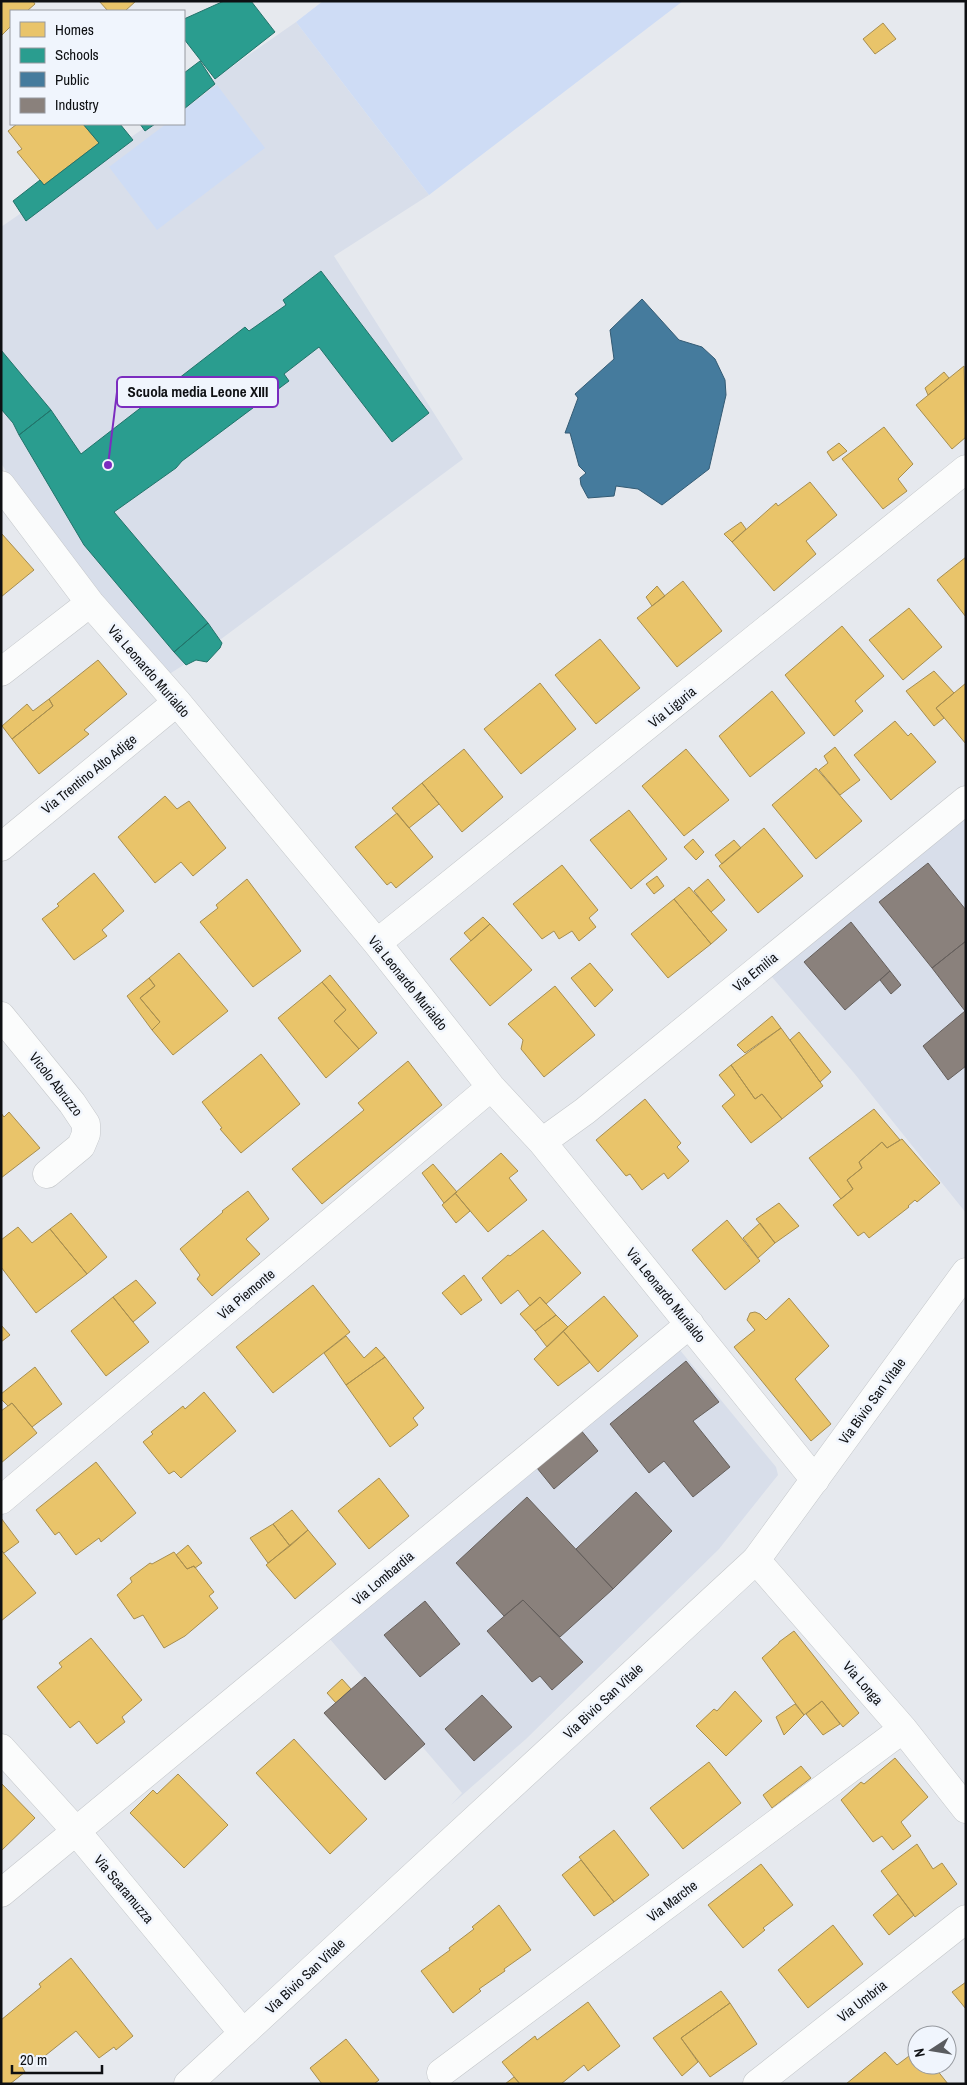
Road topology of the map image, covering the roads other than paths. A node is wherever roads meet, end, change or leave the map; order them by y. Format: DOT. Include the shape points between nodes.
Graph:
graph roads {
  1 [pos="966,469"];
  2 [pos="3,488"];
  3 [pos="90,603"];
  4 [pos="1,672"];
  5 [pos="177,702"];
  6 [pos="966,800"];
  7 [pos="1,846"];
  8 [pos="377,943"];
  9 [pos="1,1016"];
  10 [pos="491,1087"];
  11 [pos="542,1142"];
  12 [pos="47,1174"];
  13 [pos="966,1272"];
  14 [pos="690,1324"];
  15 [pos="815,1480"];
  16 [pos="1,1500"];
  17 [pos="756,1560"];
  18 [pos="903,1729"];
  19 [pos="1,1748"];
  20 [pos="966,1809"];
  21 [pos="76,1831"];
  22 [pos="1,1893"];
  23 [pos="966,1919"];
  24 [pos="243,2033"];
  25 [pos="441,2074"];
  26 [pos="188,2084"];
  27 [pos="758,2084"];
  1 -- 8 [label="street, Via Liguria"];
  2 -- 3 [label="street, Via Leonardo Murialdo"];
  3 -- 4 [label="street"];
  3 -- 5 [label="street, Via Leonardo Murialdo"];
  5 -- 7 [label="street, Via Trentino Alto Adige"];
  5 -- 8 [label="street, Via Leonardo Murialdo"];
  6 -- 11 [label="street, Via Emilia" via="585,1111"];
  8 -- 10 [label="street, Via Leonardo Murialdo"];
  9 -- 12 [label="street, Vicolo Abruzzo" via="86,1124 81,1146"];
  10 -- 11 [label="street, Via Leonardo Murialdo"];
  10 -- 16 [label="street, Via Piemonte"];
  11 -- 14 [label="street, Via Leonardo Murialdo"];
  13 -- 15 [label="street, Via Bivio San Vitale"];
  14 -- 15 [label="street, Via Leonardo Murialdo"];
  14 -- 21 [label="street, Via Lombardia"];
  15 -- 17 [label="street, Via Bivio San Vitale"];
  17 -- 18 [label="street, Via Longa"];
  17 -- 24 [label="street, Via Bivio San Vitale"];
  18 -- 20 [label="street, Via Longa"];
  18 -- 25 [label="street, Via Marche"];
  19 -- 21 [label="street, Via Scaramuzza"];
  21 -- 22 [label="street, Via Lombardia"];
  21 -- 24 [label="street, Via Scaramuzza"];
  23 -- 27 [label="street, Via Umbria"];
  24 -- 26 [label="street, Via Bivio San Vitale"];
}
